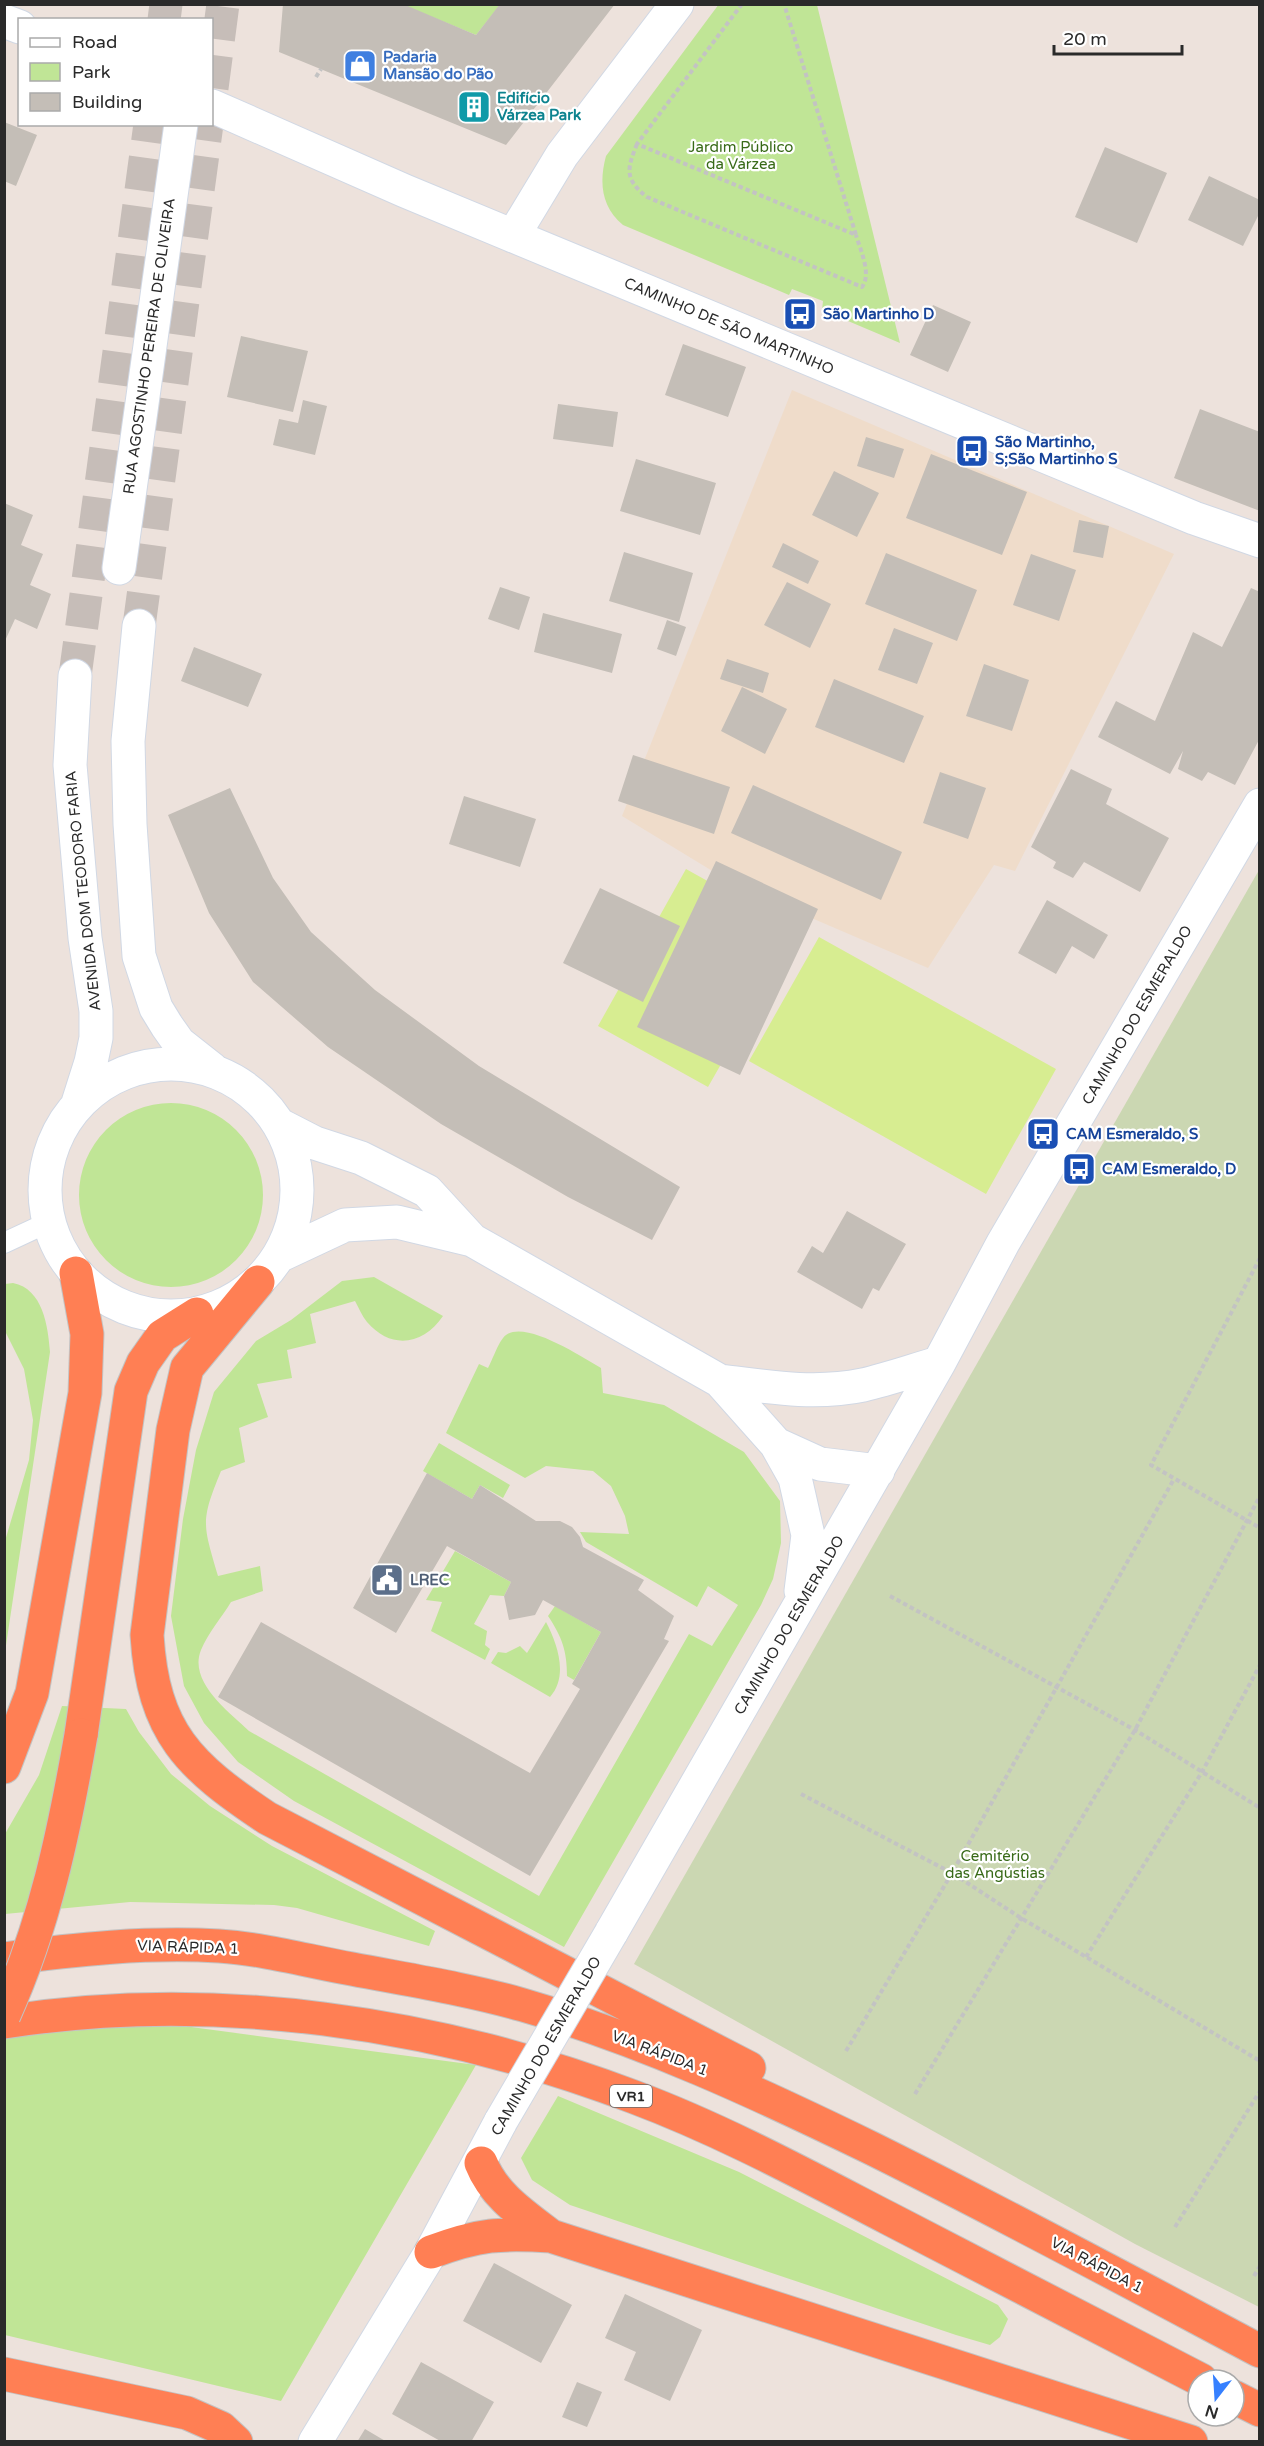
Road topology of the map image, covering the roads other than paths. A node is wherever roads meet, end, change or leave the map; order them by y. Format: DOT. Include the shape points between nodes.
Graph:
graph roads {
  1 [pos="677,4"];
  2 [pos="213,106"];
  3 [pos="181,126"];
  4 [pos="513,236"];
  5 [pos="1256,538"];
  6 [pos="119,568"];
  7 [pos="139,626"];
  8 [pos="75,676"];
  9 [pos="1260,805"];
  10 [pos="216,1072"];
  11 [pos="78,1103"];
  12 [pos="280,1125"];
  13 [pos="49,1222"];
  14 [pos="472,1240"];
  15 [pos="4,1243"];
  16 [pos="281,1255"];
  17 [pos="76,1273"];
  18 [pos="258,1282"];
  19 [pos="197,1314"];
  20 [pos="939,1363"];
  21 [pos="720,1381"];
  22 [pos="776,1444"];
  23 [pos="878,1471"];
  24 [pos="796,1613"];
  25 [pos="4,1767"];
  26 [pos="4,1959"];
  27 [pos="4,2015"];
  28 [pos="4,2022"];
  29 [pos="481,2163"];
  30 [pos="900,2163"];
  31 [pos="551,2236"];
  32 [pos="431,2252"];
  33 [pos="1260,2350"];
  34 [pos="1186,2372"];
  35 [pos="4,2374"];
  36 [pos="1246,2403"];
  37 [pos="1260,2410"];
  38 [pos="236,2442"];
  39 [pos="315,2442"];
  40 [pos="1191,2442"];
  1 -- 4 [label="main road" via="562,155"];
  2 -- 4 [label="main road, CAMINHO DE SÃO MARTINHO"];
  3 -- 6 [label="main road, RUA AGOSTINHO PEREIRA DE OLIVEIRA"];
  4 -- 5 [label="main road, CAMINHO DE SÃO MARTINHO" via="1194,518"];
  7 -- 10 [label="main road" via="128,741 139,957 156,1008 167,1026 179,1043"];
  8 -- 11 [label="main road, AVENIDA DOM TEODORO FARIA" via="70,765 96,1011 96,1038"];
  9 -- 20 [label="main road, CAMINHO DO ESMERALDO" via="1003,1243"];
  10 -- 11 [label="main road" via="180,1064 142,1067 107,1080"];
  10 -- 12 [label="main road" via="253,1093"];
  11 -- 13 [label="main road" via="60,1130 48,1159 45,1191"];
  12 -- 14 [label="main road" via="315,1143 361,1158 427,1191"];
  12 -- 16 [label="main road" via="289,1141 298,1180 295,1219"];
  13 -- 15 [label="lane"];
  13 -- 17 [label="main road" via="64,1257"];
  14 -- 16 [label="main road" via="397,1222 345,1225"];
  14 -- 21 [label="main road"];
  16 -- 18 [label="main road"];
  17 -- 19 [label="main road" via="95,1291 127,1307 171,1317"];
  17 -- 25 [label="highway" via="87,1334 85,1393 35,1683"];
  18 -- 19 [label="main road" via="230,1302"];
  18 -- 30 [label="highway" via="187,1368 173,1430 147,1635 155,1694 182,1747 201,1770 267,1818 784,2086"];
  19 -- 27 [label="highway, bridge" via="162,1336 143,1363 131,1391 81,1735 53,1880 23,1974"];
  20 -- 21 [label="main road" via="863,1385 824,1389 792,1390"];
  20 -- 23 [label="main road, CAMINHO DO ESMERALDO"];
  21 -- 22 [label="main road"];
  22 -- 23 [label="main road" via="820,1464"];
  22 -- 24 [label="main road" via="795,1478 808,1534 806,1570"];
  23 -- 24 [label="main road, CAMINHO DO ESMERALDO"];
  24 -- 29 [label="main road, CAMINHO DO ESMERALDO, bridge" via="501,2121"];
  26 -- 30 [label="highway, VIA RÁPIDA 1" via="127,1945 219,1946 260,1950 424,1982 522,2005 624,2038 712,2073"];
  28 -- 34 [label="highway, VR1" via="130,2009 211,2010 373,2027 543,2067 633,2097 720,2133"];
  29 -- 31 [label="highway" via="487,2179 513,2207"];
  29 -- 32 [label="main road, CAMINHO DO ESMERALDO"];
  30 -- 33 [label="highway, VIA RÁPIDA 1"];
  31 -- 32 [label="highway" via="501,2233 460,2241"];
  31 -- 40 [label="highway"];
  32 -- 39 [label="main road, CAMINHO DO ESMERALDO"];
  35 -- 38 [label="highway" via="186,2413 221,2428"];
  36 -- 37 [label="highway"];
}
